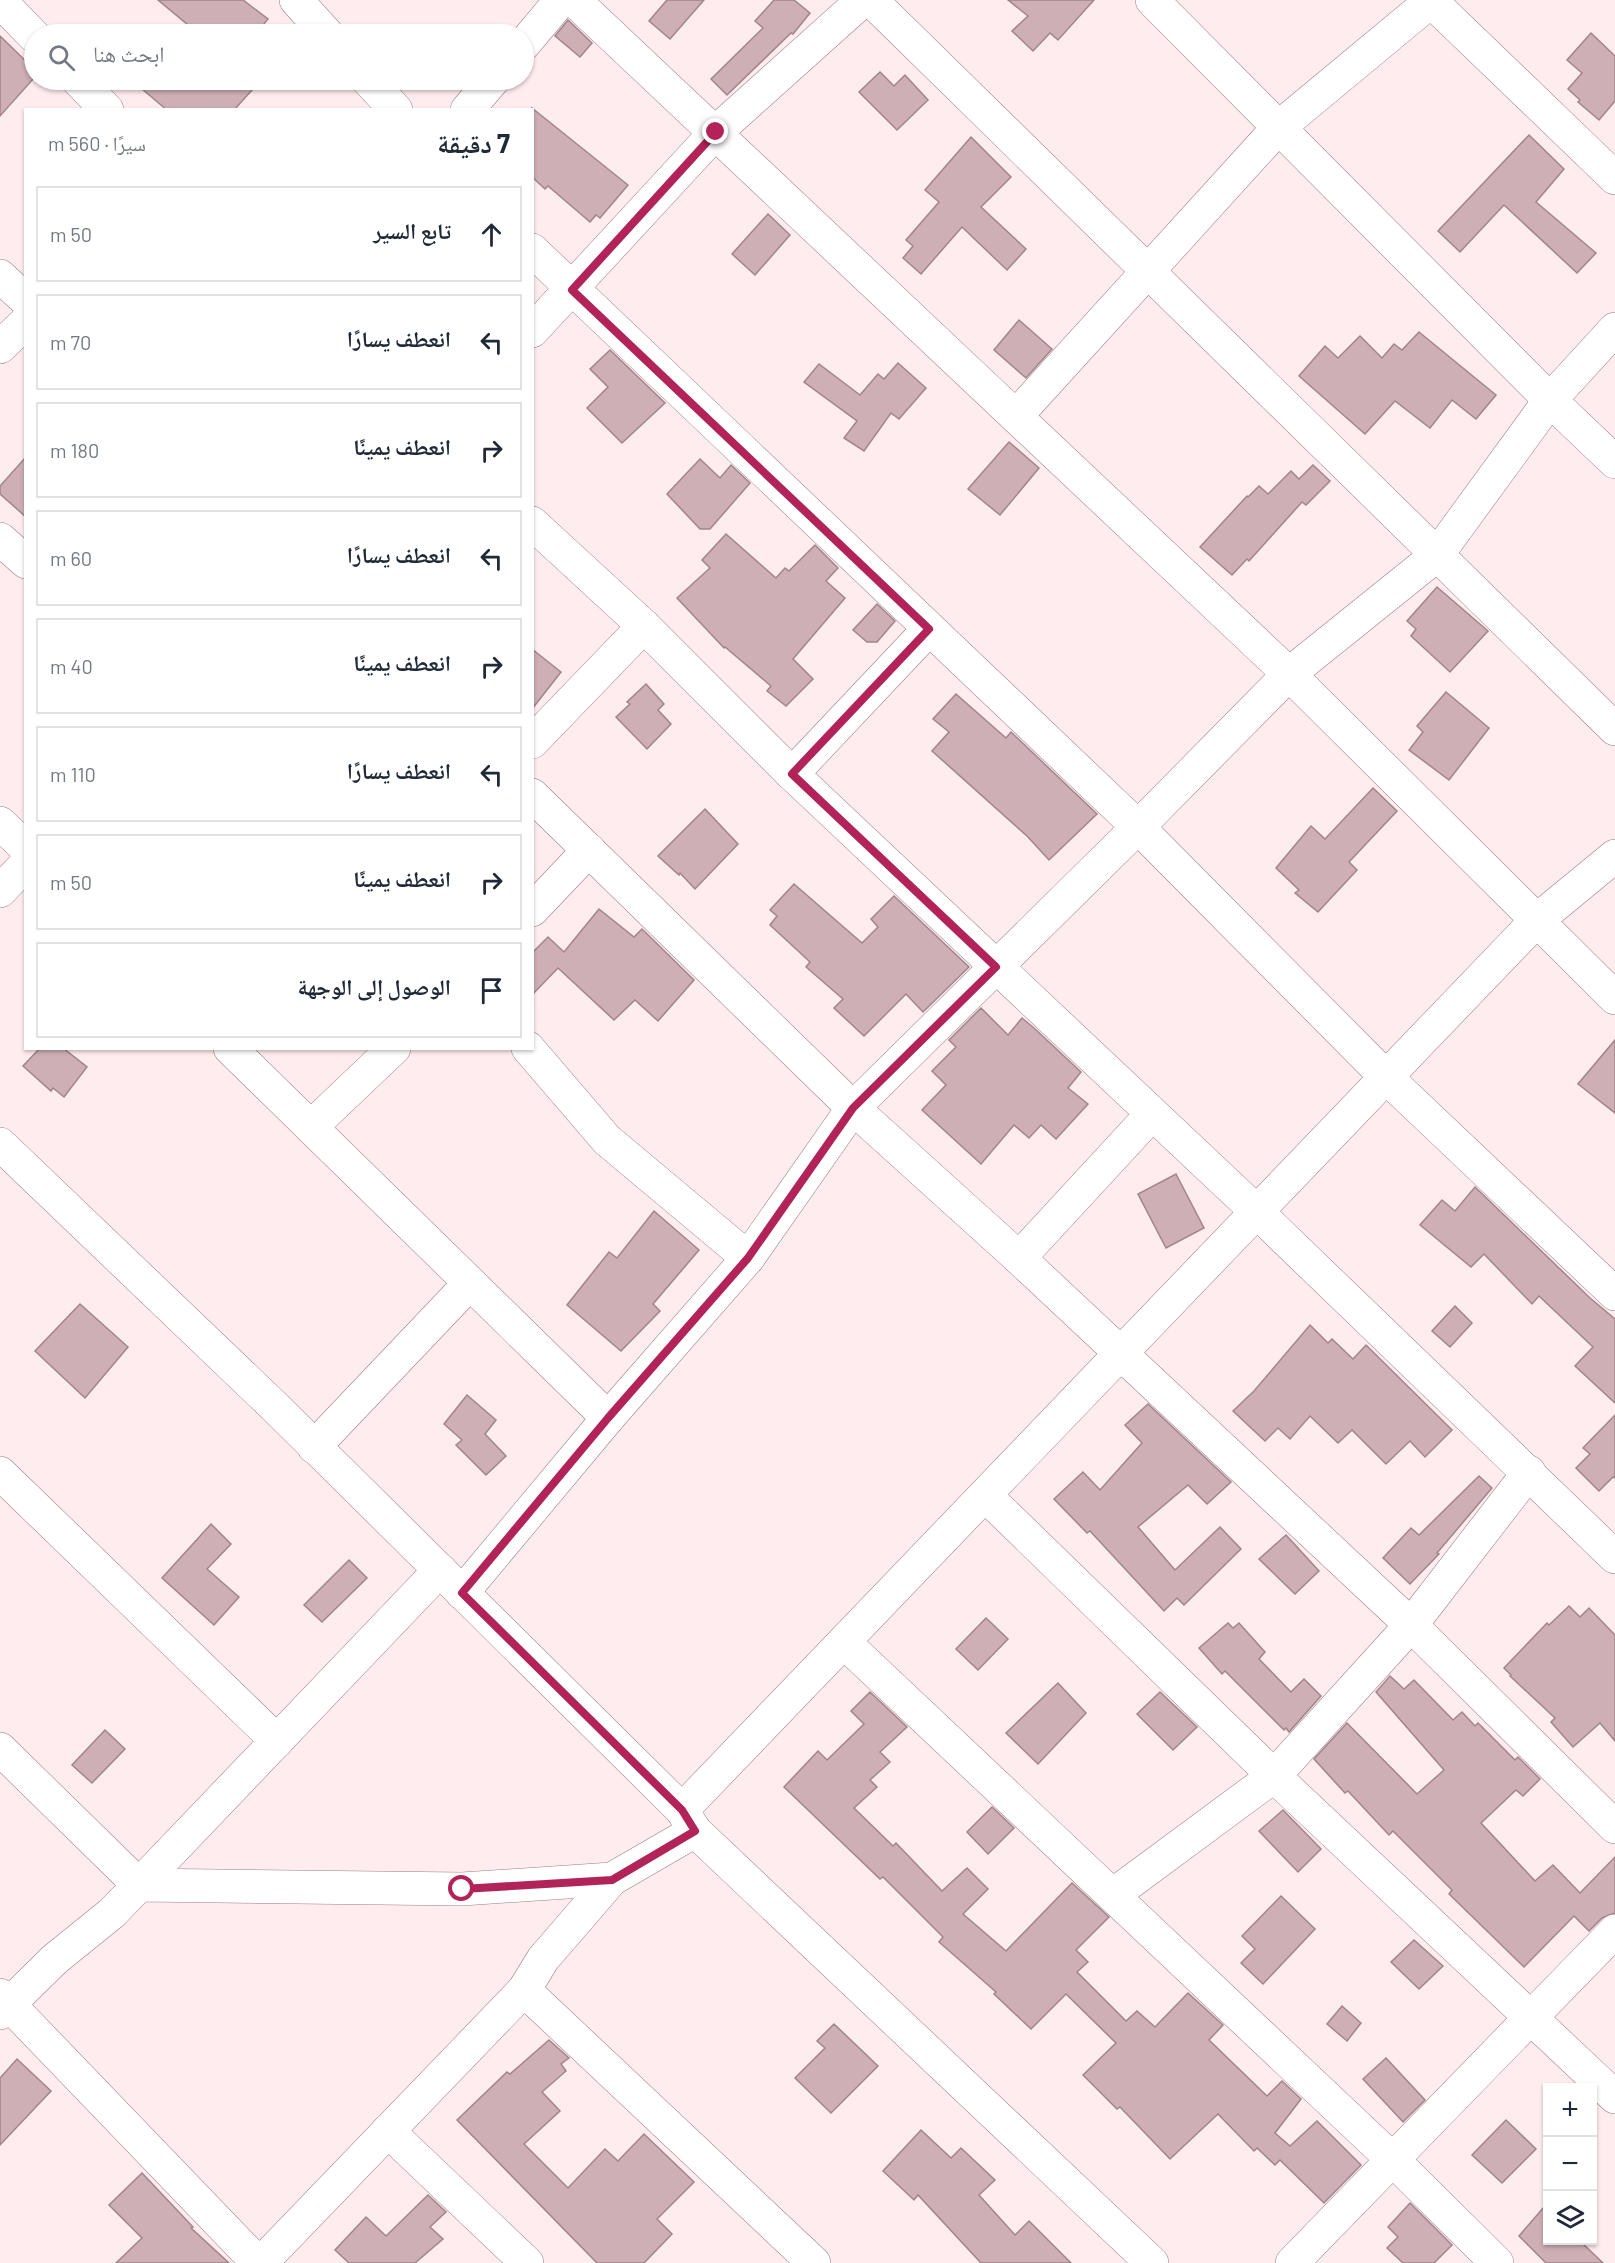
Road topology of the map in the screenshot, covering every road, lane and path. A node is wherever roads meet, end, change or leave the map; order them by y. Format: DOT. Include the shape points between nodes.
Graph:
graph roads {
  1 [pos="296,0"];
  2 [pos="561,0"];
  3 [pos="574,0"];
  4 [pos="863,0"];
  5 [pos="871,0"];
  6 [pos="1152,0"];
  7 [pos="1430,0"];
  8 [pos="0,1"];
  9 [pos="318,24"];
  10 [pos="24,26"];
  11 [pos="534,32"];
  12 [pos="88,90"];
  13 [pos="377,90"];
  14 [pos="484,90"];
  15 [pos="105,108"];
  16 [pos="394,108"];
  17 [pos="469,108"];
  18 [pos="1278,128"];
  19 [pos="716,132"];
  20 [pos="1611,167"];
  21 [pos="534,252"];
  22 [pos="1147,271"];
  23 [pos="0,276"];
  24 [pos="572,290"];
  25 [pos="24,298"];
  26 [pos="24,324"];
  27 [pos="534,329"];
  28 [pos="1615,329"];
  29 [pos="0,347"];
  30 [pos="1550,400"];
  31 [pos="1017,415"];
  32 [pos="1615,462"];
  33 [pos="534,525"];
  34 [pos="0,539"];
  35 [pos="1437,555"];
  36 [pos="24,560"];
  37 [pos="644,626"];
  38 [pos="929,629"];
  39 [pos="1289,674"];
  40 [pos="1615,729"];
  41 [pos="534,740"];
  42 [pos="792,774"];
  43 [pos="534,797"];
  44 [pos="0,823"];
  45 [pos="1137,827"];
  46 [pos="24,846"];
  47 [pos="589,850"];
  48 [pos="1615,855"];
  49 [pos="24,866"];
  50 [pos="0,891"];
  51 [pos="534,908"];
  52 [pos="1536,921"];
  53 [pos="996,967"];
  54 [pos="1615,998"];
  55 [pos="232,1050"];
  56 [pos="392,1050"];
  57 [pos="530,1050"];
  58 [pos="1386,1077"];
  59 [pos="853,1108"];
  60 [pos="1152,1114"];
  61 [pos="310,1127"];
  62 [pos="0,1144"];
  63 [pos="1257,1212"];
  64 [pos="748,1258"];
  65 [pos="1019,1258"];
  66 [pos="470,1283"];
  67 [pos="1615,1294"];
  68 [pos="1120,1354"];
  69 [pos="608,1418"];
  70 [pos="314,1447"];
  71 [pos="1529,1472"];
  72 [pos="0,1473"];
  73 [pos="985,1495"];
  74 [pos="1615,1557"];
  75 [pos="451,1582"];
  76 [pos="1411,1625"];
  77 [pos="844,1642"];
  78 [pos="277,1741"];
  79 [pos="0,1749"];
  80 [pos="1274,1776"];
  81 [pos="688,1820"];
  82 [pos="1615,1827"];
  83 [pos="612,1880"];
  84 [pos="139,1885"];
  85 [pos="1113,1895"];
  86 [pos="1615,1931"];
  87 [pos="524,1990"];
  88 [pos="3,2004"];
  89 [pos="1531,2018"];
  90 [pos="1615,2097"];
  91 [pos="388,2131"];
  92 [pos="1393,2160"];
  93 [pos="803,2260"];
  94 [pos="259,2263"];
  95 [pos="527,2263"];
  96 [pos="1152,2263"];
  97 [pos="1292,2263"];
  98 [pos="1497,2263"];
  1 -- 9 [label="street"];
  2 -- 11 [label="street"];
  3 -- 19 [label="street"];
  4 -- 19 [label="street"];
  5 -- 22 [label="street"];
  6 -- 18 [label="street"];
  7 -- 18 [label="street"];
  7 -- 20 [label="street"];
  8 -- 10 [label="street"];
  12 -- 15 [label="street"];
  13 -- 16 [label="street"];
  14 -- 17 [label="street"];
  18 -- 22 [label="street"];
  18 -- 30 [label="street"];
  19 -- 24 [label="street"];
  19 -- 31 [label="street"];
  21 -- 24 [label="street"];
  22 -- 31 [label="street"];
  22 -- 35 [label="street"];
  23 -- 25 [label="street"];
  24 -- 27 [label="street"];
  24 -- 38 [label="street"];
  26 -- 29 [label="street"];
  28 -- 30 [label="street"];
  30 -- 32 [label="street"];
  30 -- 35 [label="street"];
  31 -- 39 [label="street"];
  33 -- 37 [label="street"];
  34 -- 36 [label="street"];
  35 -- 39 [label="street"];
  35 -- 40 [label="street"];
  37 -- 41 [label="street"];
  37 -- 42 [label="street"];
  38 -- 42 [label="street"];
  38 -- 45 [label="street"];
  39 -- 45 [label="street"];
  39 -- 52 [label="street"];
  42 -- 53 [label="street"];
  43 -- 47 [label="street"];
  44 -- 46 [label="street"];
  45 -- 53 [label="street"];
  45 -- 58 [label="street"];
  47 -- 51 [label="street"];
  47 -- 59 [label="street"];
  48 -- 52 [label="street"];
  49 -- 50 [label="street"];
  52 -- 54 [label="street"];
  52 -- 58 [label="street"];
  53 -- 59 [label="street"];
  53 -- 60 [label="street"];
  55 -- 61 [label="street"];
  56 -- 61 [label="street"];
  57 -- 64 [label="street" via="607,1140"];
  58 -- 63 [label="street"];
  58 -- 67 [label="street"];
  59 -- 64 [label="street"];
  59 -- 65 [label="street"];
  60 -- 63 [label="street"];
  60 -- 65 [label="street"];
  61 -- 66 [label="street"];
  62 -- 70 [label="street"];
  63 -- 68 [label="street"];
  63 -- 71 [label="street"];
  64 -- 69 [label="street"];
  65 -- 68 [label="street"];
  66 -- 69 [label="street"];
  66 -- 70 [label="street"];
  68 -- 73 [label="street"];
  68 -- 76 [label="street"];
  69 -- 75 [label="street"];
  70 -- 75 [label="street"];
  71 -- 74 [label="street"];
  71 -- 76 [label="street"];
  72 -- 78 [label="street"];
  73 -- 77 [label="street"];
  73 -- 80 [label="street"];
  75 -- 78 [label="street"];
  75 -- 81 [label="street"];
  76 -- 80 [label="street"];
  76 -- 82 [label="street"];
  77 -- 81 [label="street"];
  77 -- 85 [label="street"];
  78 -- 84 [label="street"];
  79 -- 84 [label="street"];
  80 -- 85 [label="street"];
  80 -- 89 [label="street"];
  81 -- 83 [label="street"];
  81 -- 96 [label="street"];
  83 -- 84 [label="street" via="462,1889"];
  83 -- 87 [label="street" via="543,1959"];
  84 -- 88 [label="street" via="112,1914"];
  85 -- 92 [label="street"];
  86 -- 89 [label="street"];
  87 -- 91 [label="street"];
  87 -- 93 [label="street"];
  88 -- 94 [label="street"];
  89 -- 90 [label="street"];
  89 -- 92 [label="street"];
  91 -- 94 [label="street"];
  91 -- 95 [label="street"];
  92 -- 97 [label="street"];
  92 -- 98 [label="street"];
}
